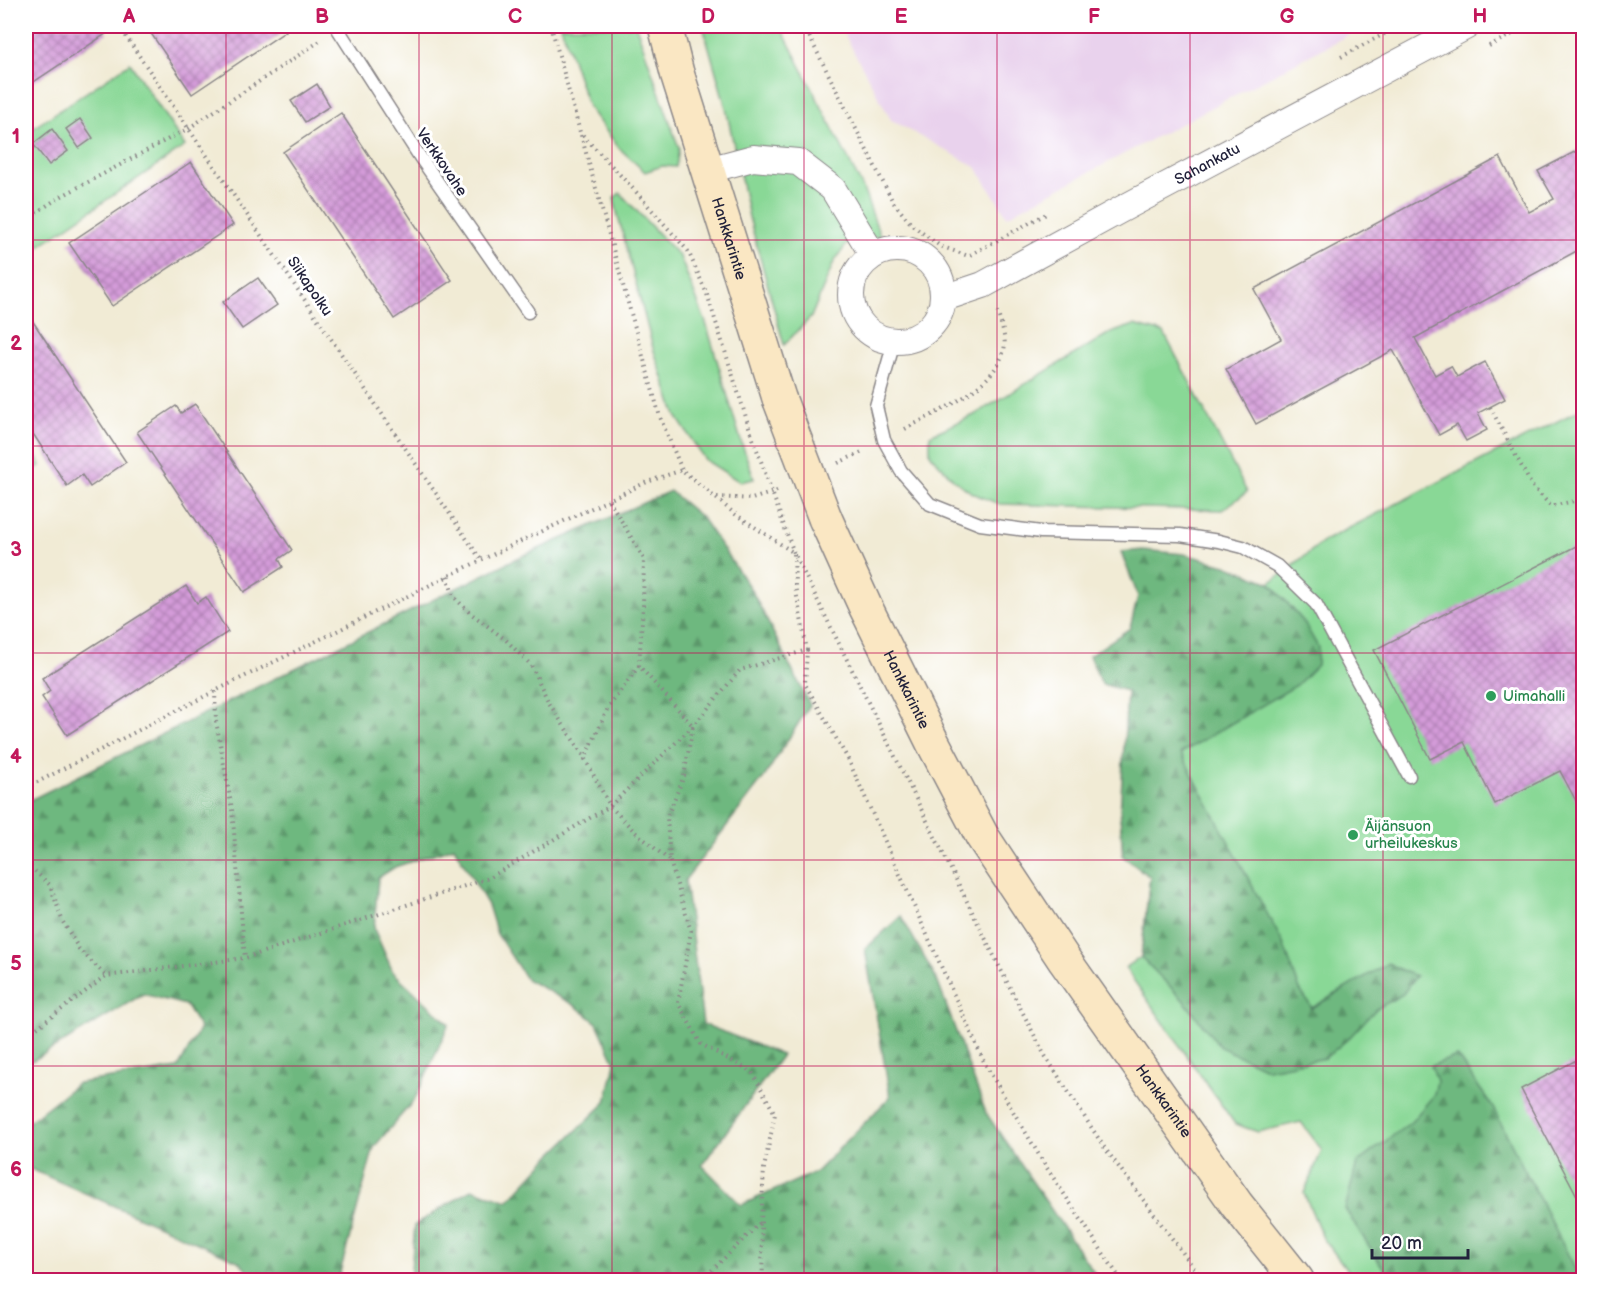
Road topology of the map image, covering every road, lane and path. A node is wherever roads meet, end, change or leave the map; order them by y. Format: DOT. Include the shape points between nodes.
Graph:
graph roads {
  1 [pos="119,26"];
  2 [pos="551,26"];
  3 [pos="665,26"];
  4 [pos="804,26"];
  5 [pos="1399,26"];
  6 [pos="1467,26"];
  7 [pos="337,27"];
  8 [pos="1339,58"];
  9 [pos="189,128"];
  10 [pos="580,132"];
  11 [pos="708,170"];
  12 [pos="1051,212"];
  13 [pos="26,219"];
  14 [pos="873,255"];
  15 [pos="944,298"];
  16 [pos="528,312"];
  17 [pos="894,342"];
  18 [pos="1490,407"];
  19 [pos="682,470"];
  20 [pos="1584,498"];
  21 [pos="609,500"];
  22 [pos="794,553"];
  23 [pos="481,560"];
  24 [pos="447,576"];
  25 [pos="807,650"];
  26 [pos="639,666"];
  27 [pos="215,691"];
  28 [pos="693,726"];
  29 [pos="585,759"];
  30 [pos="1409,776"];
  31 [pos="26,788"];
  32 [pos="610,806"];
  33 [pos="670,861"];
  34 [pos="26,863"];
  35 [pos="246,958"];
  36 [pos="106,976"];
  37 [pos="26,1036"];
  38 [pos="761,1222"];
  39 [pos="704,1281"];
  40 [pos="763,1281"];
  41 [pos="1121,1281"];
  42 [pos="1203,1281"];
  43 [pos="1297,1281"];
  1 -- 9 [label="path, Siikapolku"];
  2 -- 10 [label="path"];
  3 -- 11 [label="main road, Hankkarintie"];
  4 -- 12 [label="path" via="893,202 913,226 940,246 968,256"];
  5 -- 8 [label="path"];
  6 -- 15 [label="street, Sahankatu" via="983,285"];
  7 -- 9 [label="path"];
  7 -- 16 [label="lane, Verkkovahe" via="420,157"];
  9 -- 13 [label="path"];
  9 -- 23 [label="path, Siikapolku"];
  10 -- 19 [label="path" via="660,417"];
  10 -- 22 [label="path, bridge" via="688,251 707,294"];
  11 -- 14 [label="street" via="753,158 798,162 833,189"];
  11 -- 43 [label="main road, Hankkarintie, bridge" via="779,398 825,518 864,606 982,836 1237,1205"];
  14 -- 15 [label="street" via="901,248 928,259 943,284"];
  14 -- 17 [label="street" via="854,277 852,306 867,331"];
  15 -- 17 [label="street" via="937,319 922,335"];
  17 -- 30 [label="lane" via="876,406 884,440 901,471 930,504 981,525 1041,532 1180,534 1243,547 1277,566 1316,604"];
  18 -- 20 [label="path" via="1532,486 1551,506"];
  19 -- 21 [label="path"];
  19 -- 22 [label="path" via="735,514"];
  21 -- 23 [label="path"];
  21 -- 26 [label="path" via="644,559"];
  22 -- 25 [label="path" via="795,586"];
  22 -- 42 [label="path" via="1044,1054 1104,1147"];
  23 -- 24 [label="path"];
  24 -- 27 [label="path"];
  24 -- 29 [label="path" via="454,597 531,665 549,703"];
  25 -- 28 [label="path" via="740,670"];
  25 -- 41 [label="path" via="805,684 848,759 985,1064"];
  26 -- 28 [label="path"];
  26 -- 29 [label="path" via="608,708"];
  27 -- 31 [label="path"];
  27 -- 35 [label="path" via="216,721 232,809"];
  28 -- 32 [label="path"];
  28 -- 33 [label="path" via="684,776 667,817"];
  29 -- 32 [label="path"];
  32 -- 33 [label="path"];
  32 -- 35 [label="path" via="489,878"];
  33 -- 38 [label="path" via="691,931 678,1003 701,1044 752,1072 775,1114 764,1168"];
  34 -- 36 [label="path" via="50,885 63,921 79,949"];
  35 -- 36 [label="path"];
  36 -- 37 [label="path"];
  38 -- 39 [label="path"];
  38 -- 40 [label="path"];
}
